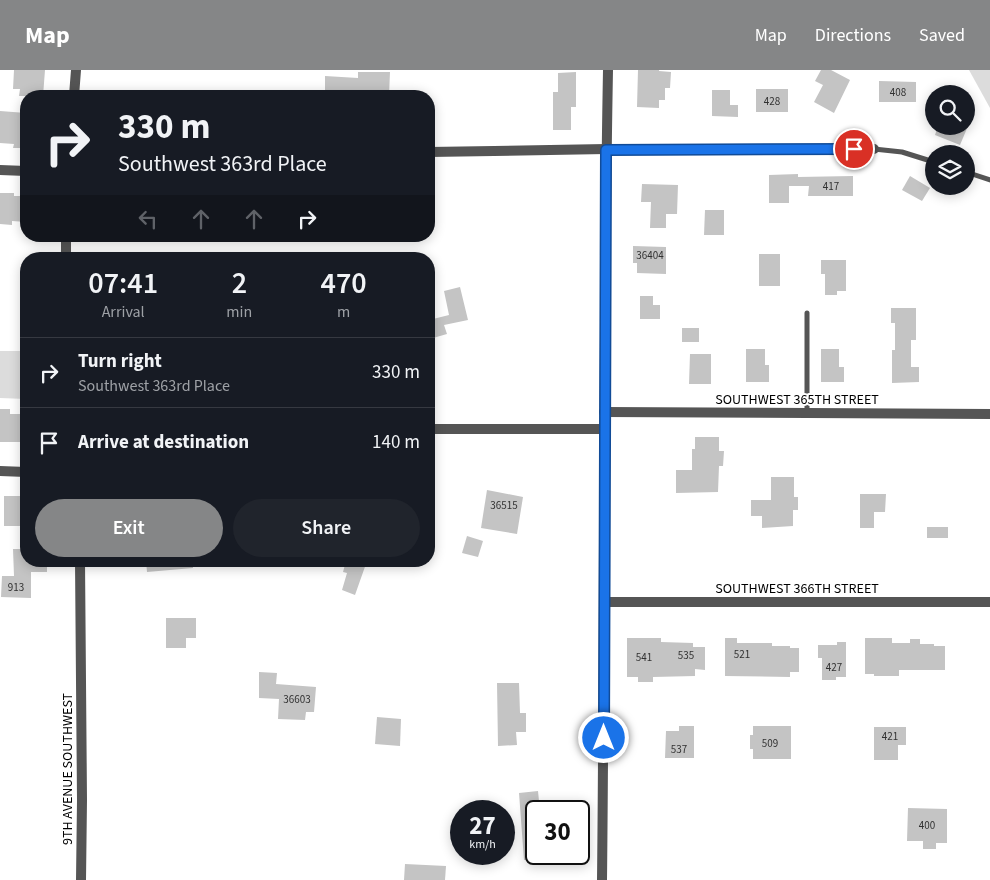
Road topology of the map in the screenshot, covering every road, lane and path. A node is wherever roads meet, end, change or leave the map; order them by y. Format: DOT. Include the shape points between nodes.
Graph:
graph roads {
  1 [pos="76,70"];
  2 [pos="608,70"];
  3 [pos="74,90"];
  4 [pos="874,149"];
  5 [pos="606,150"];
  6 [pos="435,152"];
  7 [pos="925,159"];
  8 [pos="0,170"];
  9 [pos="20,171"];
  10 [pos="975,175"];
  11 [pos="990,180"];
  12 [pos="807,313"];
  13 [pos="604,412"];
  14 [pos="807,413"];
  15 [pos="990,414"];
  16 [pos="435,429"];
  17 [pos="604,429"];
  18 [pos="0,471"];
  19 [pos="20,472"];
  20 [pos="80,567"];
  21 [pos="605,602"];
  22 [pos="990,602"];
  23 [pos="81,880"];
  24 [pos="602,880"];
  1 -- 3 [label="street"];
  2 -- 5 [label="street"];
  4 -- 5 [label="street"];
  4 -- 7 [label="lane" via="902,152"];
  5 -- 6 [label="street"];
  5 -- 13 [label="street"];
  8 -- 9 [label="street"];
  10 -- 11 [label="lane"];
  12 -- 14 [label="lane"];
  13 -- 14 [label="street, SOUTHWEST 365TH STREET"];
  13 -- 17 [label="street"];
  14 -- 15 [label="street, SOUTHWEST 365TH STREET"];
  16 -- 17 [label="street"];
  17 -- 21 [label="street"];
  18 -- 19 [label="street"];
  20 -- 23 [label="street, 9TH AVENUE SOUTHWEST"];
  21 -- 22 [label="street, SOUTHWEST 366TH STREET"];
  21 -- 24 [label="street"];
}
